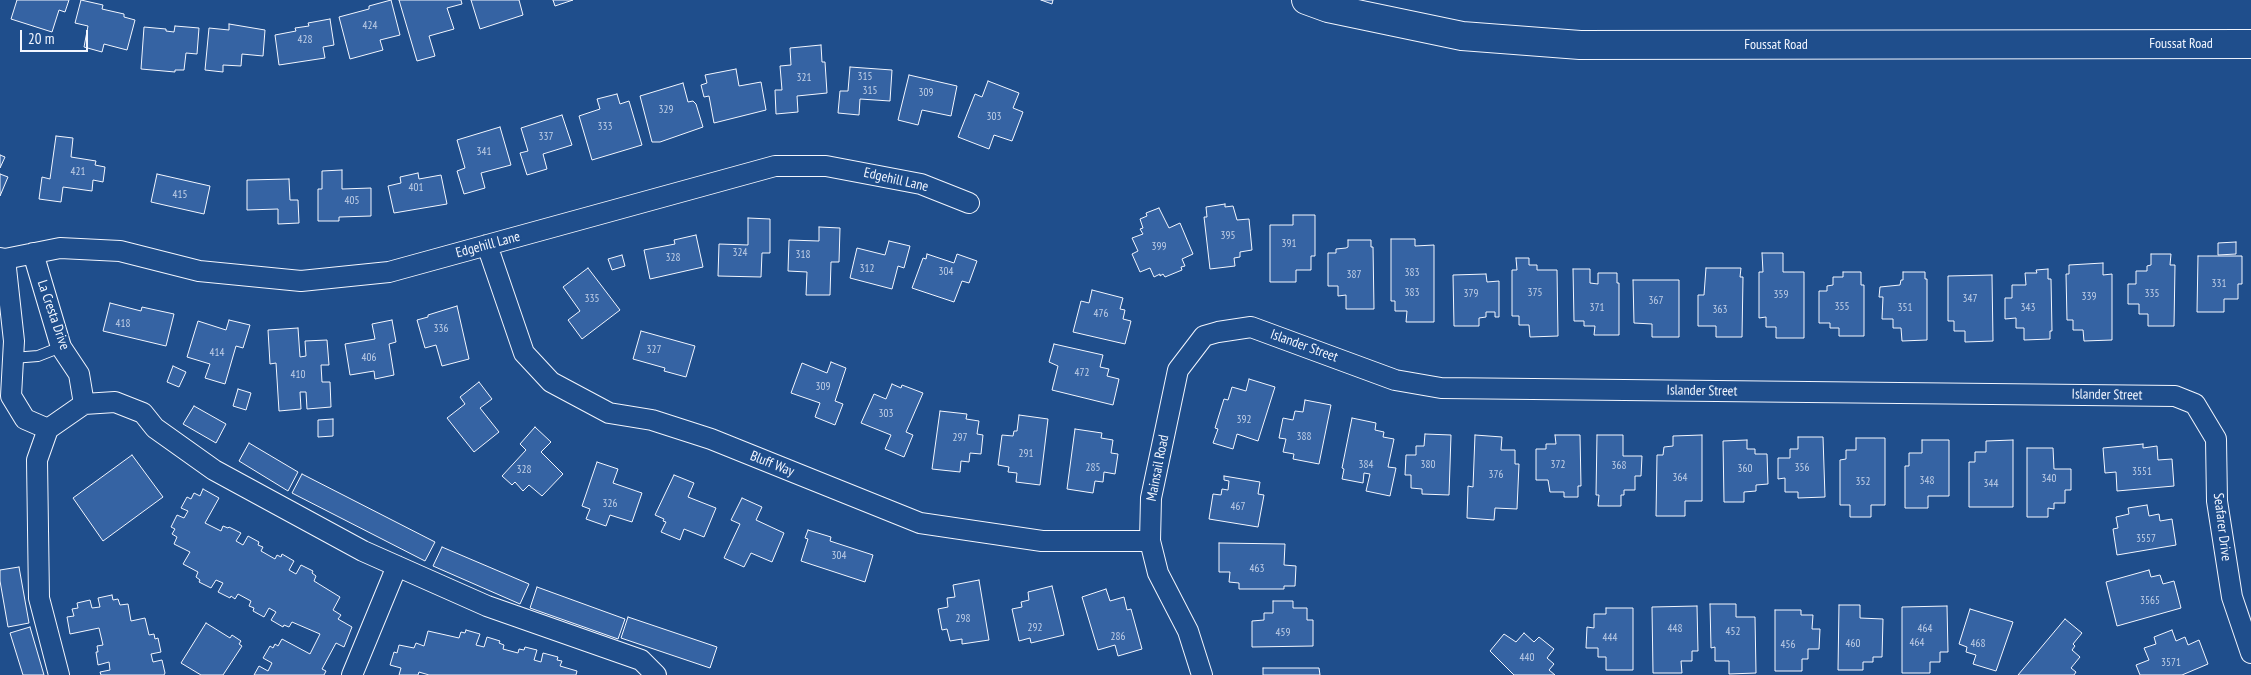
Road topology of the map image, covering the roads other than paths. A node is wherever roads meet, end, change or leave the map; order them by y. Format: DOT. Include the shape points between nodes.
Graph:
graph roads {
  1 [pos="1306,0"];
  2 [pos="2251,44"];
  3 [pos="968,203"];
  4 [pos="487,245"];
  5 [pos="33,253"];
  6 [pos="2,259"];
  7 [pos="1218,332"];
  8 [pos="61,347"];
  9 [pos="13,358"];
  10 [pos="84,404"];
  11 [pos="2195,404"];
  12 [pos="48,429"];
  13 [pos="1150,541"];
  14 [pos="397,566"];
  15 [pos="2251,653"];
  16 [pos="59,675"];
  17 [pos="352,675"];
  18 [pos="656,675"];
  19 [pos="1202,675"];
  1 -- 2 [label="main road, Foussat Road" via="1328,8 1462,36 1580,45"];
  3 -- 4 [label="street, Edgehill Lane" via="921,184 826,166 775,166"];
  4 -- 5 [label="street, Edgehill Lane" via="389,272 301,281 199,271 120,251 60,248"];
  4 -- 13 [label="street, Bluff Way" via="524,353 551,382 609,413 652,420 711,439 920,523 1042,541"];
  5 -- 6 [label="street, Edgehill Lane"];
  5 -- 8 [label="street, La Cresta Drive"];
  6 -- 9 [label="street" via="14,341"];
  7 -- 11 [label="street, Islander Street" via="1251,327 1395,380 1441,388 2175,396"];
  7 -- 13 [label="street, Mainsail Road" via="1204,336 1178,370 1151,498"];
  8 -- 9 [label="lane" via="38,356"];
  8 -- 10 [label="street, La Cresta Drive" via="79,374"];
  9 -- 12 [label="street" via="11,396 25,419"];
  10 -- 12 [label="street"];
  10 -- 14 [label="street" via="115,402 143,413 155,428 214,470 363,551"];
  11 -- 15 [label="street, Seafarer Drive" via="2216,438 2217,501 2232,597"];
  12 -- 16 [label="street" via="37,460 39,598"];
  13 -- 19 [label="street, Mainsail Road" via="1158,573 1188,631"];
  14 -- 17 [label="street"];
  14 -- 18 [label="street" via="486,606 641,660"];
}
